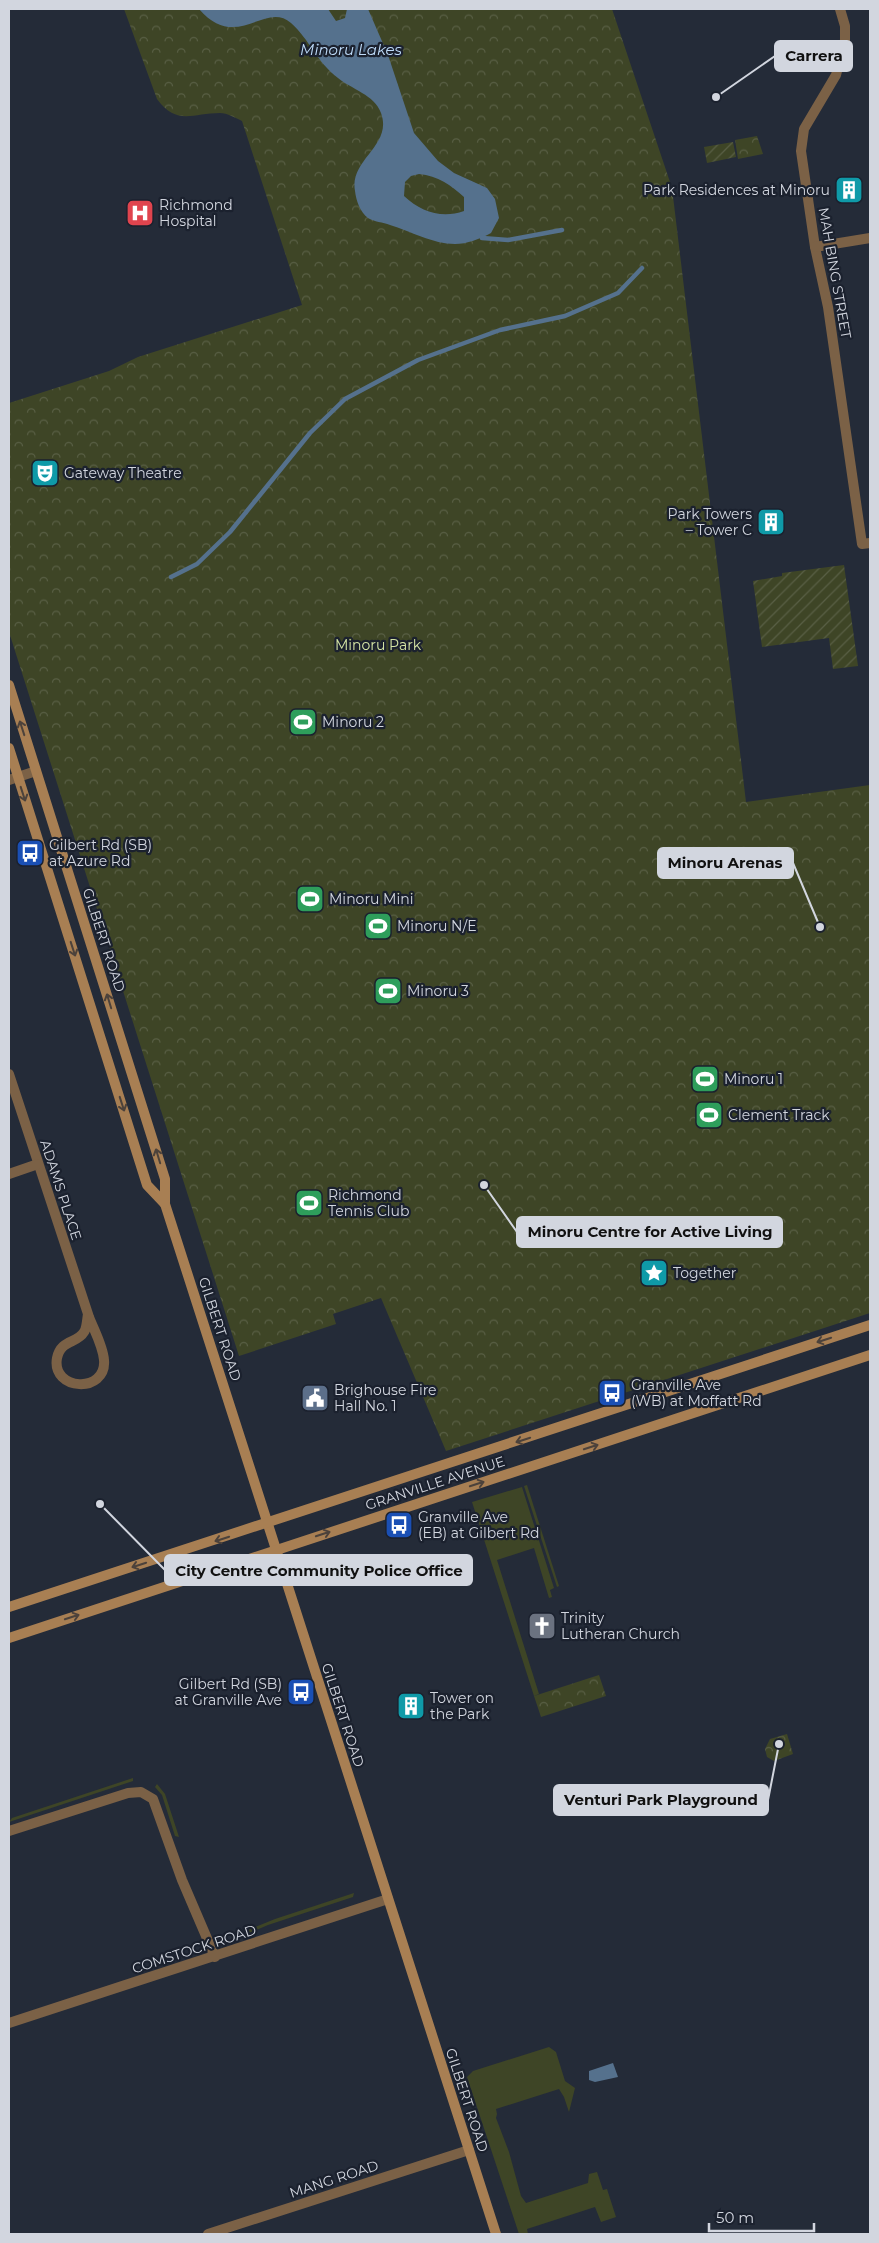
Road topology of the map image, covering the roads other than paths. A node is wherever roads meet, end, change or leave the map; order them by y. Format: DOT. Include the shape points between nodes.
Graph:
graph roads {
  1 [pos="840,9"];
  2 [pos="870,238"];
  3 [pos="815,248"];
  4 [pos="870,543"];
  5 [pos="9,686"];
  6 [pos="9,748"];
  7 [pos="36,771"];
  8 [pos="13,779"];
  9 [pos="9,1074"];
  10 [pos="38,1164"];
  11 [pos="9,1174"];
  12 [pos="165,1204"];
  13 [pos="88,1314"];
  14 [pos="870,1325"];
  15 [pos="870,1355"];
  16 [pos="268,1523"];
  17 [pos="277,1549"];
  18 [pos="9,1607"];
  19 [pos="9,1638"];
  20 [pos="9,1831"];
  21 [pos="388,1900"];
  22 [pos="215,1957"];
  23 [pos="9,2023"];
  24 [pos="468,2150"];
  25 [pos="208,2234"];
  26 [pos="496,2234"];
  1 -- 3 [label="street, MAH BING STREET" via="845,40 836,75 804,129 801,151"];
  2 -- 3 [label="street"];
  3 -- 4 [label="street, MAH BING STREET" via="828,307 862,544"];
  7 -- 5 [label="main road, GILBERT ROAD, one-way"];
  6 -- 8 [label="main road, GILBERT ROAD"];
  7 -- 8 [label="street"];
  12 -- 7 [label="main road, GILBERT ROAD, one-way" via="165,1179"];
  8 -- 12 [label="main road, GILBERT ROAD, one-way" via="147,1185"];
  9 -- 10 [label="street, ADAMS PLACE"];
  10 -- 11 [label="street"];
  10 -- 13 [label="street, ADAMS PLACE"];
  12 -- 16 [label="main road, GILBERT ROAD"];
  13 -- 13 [label="street, ADAMS PLACE" via="85,1332 65,1344 57,1357 63,1378 75,1385 90,1384 104,1368 103,1354"];
  14 -- 16 [label="main road, GRANVILLE AVENUE, one-way"];
  17 -- 15 [label="main road, GRANVILLE AVENUE, one-way"];
  16 -- 17 [label="main road, GILBERT ROAD"];
  16 -- 18 [label="main road, GRANVILLE AVENUE, one-way"];
  19 -- 17 [label="main road, GRANVILLE AVENUE, one-way"];
  17 -- 21 [label="main road, GILBERT ROAD"];
  20 -- 22 [label="street" via="128,1793 140,1792 153,1799 182,1880"];
  21 -- 22 [label="street, COMSTOCK ROAD"];
  21 -- 24 [label="main road, GILBERT ROAD"];
  22 -- 23 [label="street, COMSTOCK ROAD"];
  24 -- 25 [label="street, MANG ROAD"];
  24 -- 26 [label="main road, GILBERT ROAD"];
}
